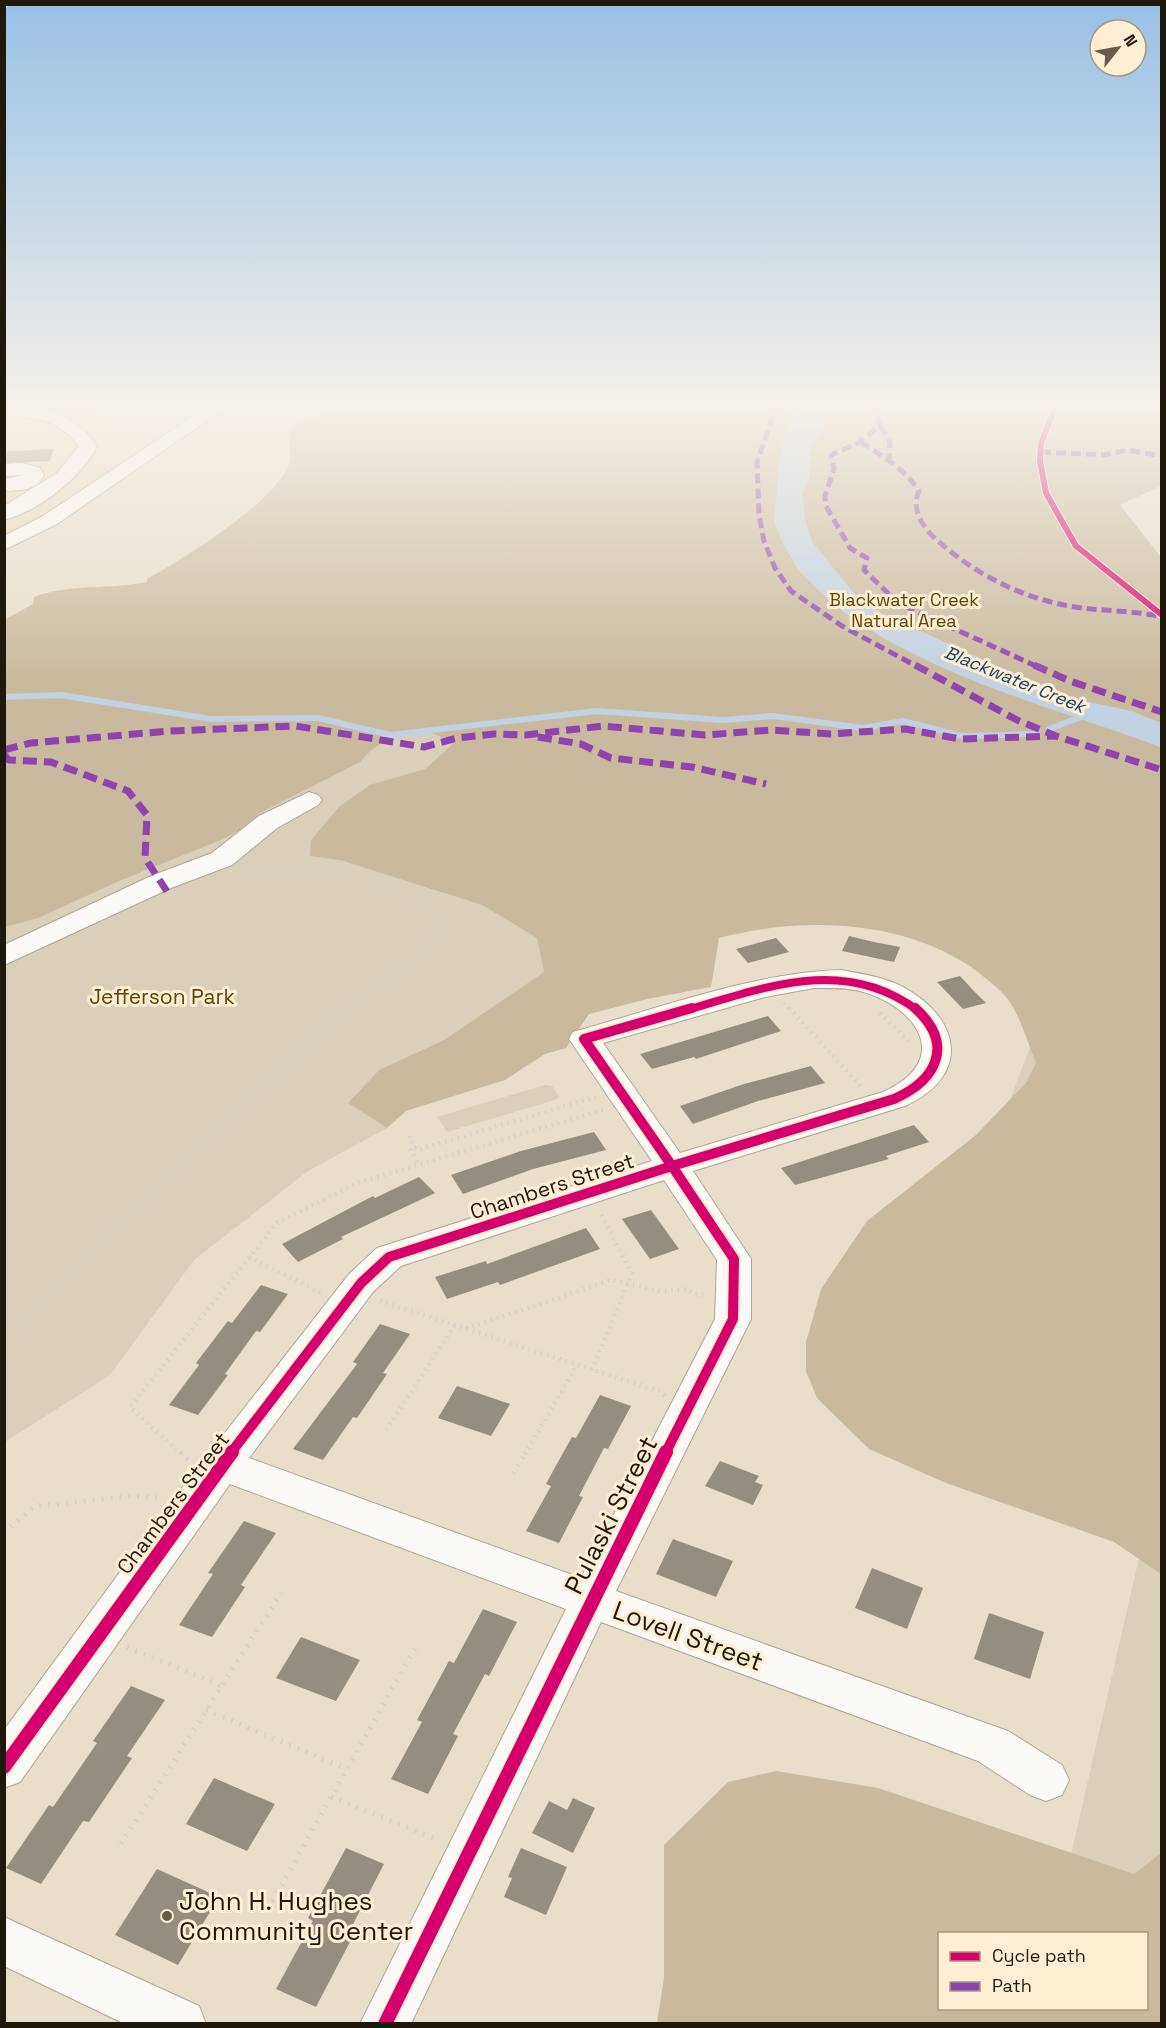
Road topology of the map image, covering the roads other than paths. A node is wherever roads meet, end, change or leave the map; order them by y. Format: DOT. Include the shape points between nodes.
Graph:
graph roads {
  1 [pos="35,497"];
  2 [pos="83,497"];
  3 [pos="4,514"];
  4 [pos="4,544"];
  5 [pos="309,800"];
  6 [pos="4,956"];
  7 [pos="584,1039"];
  8 [pos="673,1166"];
  9 [pos="210,1466"];
  10 [pos="591,1600"];
  11 [pos="4,1767"];
  12 [pos="1046,1780"];
  13 [pos="4,1941"];
  14 [pos="181,2024"];
  15 [pos="385,2024"];
  1 -- 3 [label="street"];
  2 -- 4 [label="street"];
  5 -- 6 [label="street" via="268,822 222,859 162,882"];
  7 -- 8 [label="street, Pulaski Street"];
  7 -- 8 [label="street, Chambers Street" via="789,981 825,978 862,982 895,995 921,1013 935,1034 934,1066 922,1083 908,1093"];
  8 -- 9 [label="street, Chambers Street" via="389,1257 361,1283"];
  8 -- 10 [label="street, Pulaski Street" via="734,1259 733,1319"];
  9 -- 10 [label="street, Lovell Street"];
  9 -- 11 [label="street, Chambers Street" via="185,1513"];
  10 -- 12 [label="street, Lovell Street" via="992,1745"];
  10 -- 15 [label="street, Pulaski Street"];
  13 -- 14 [label="street"];
}
